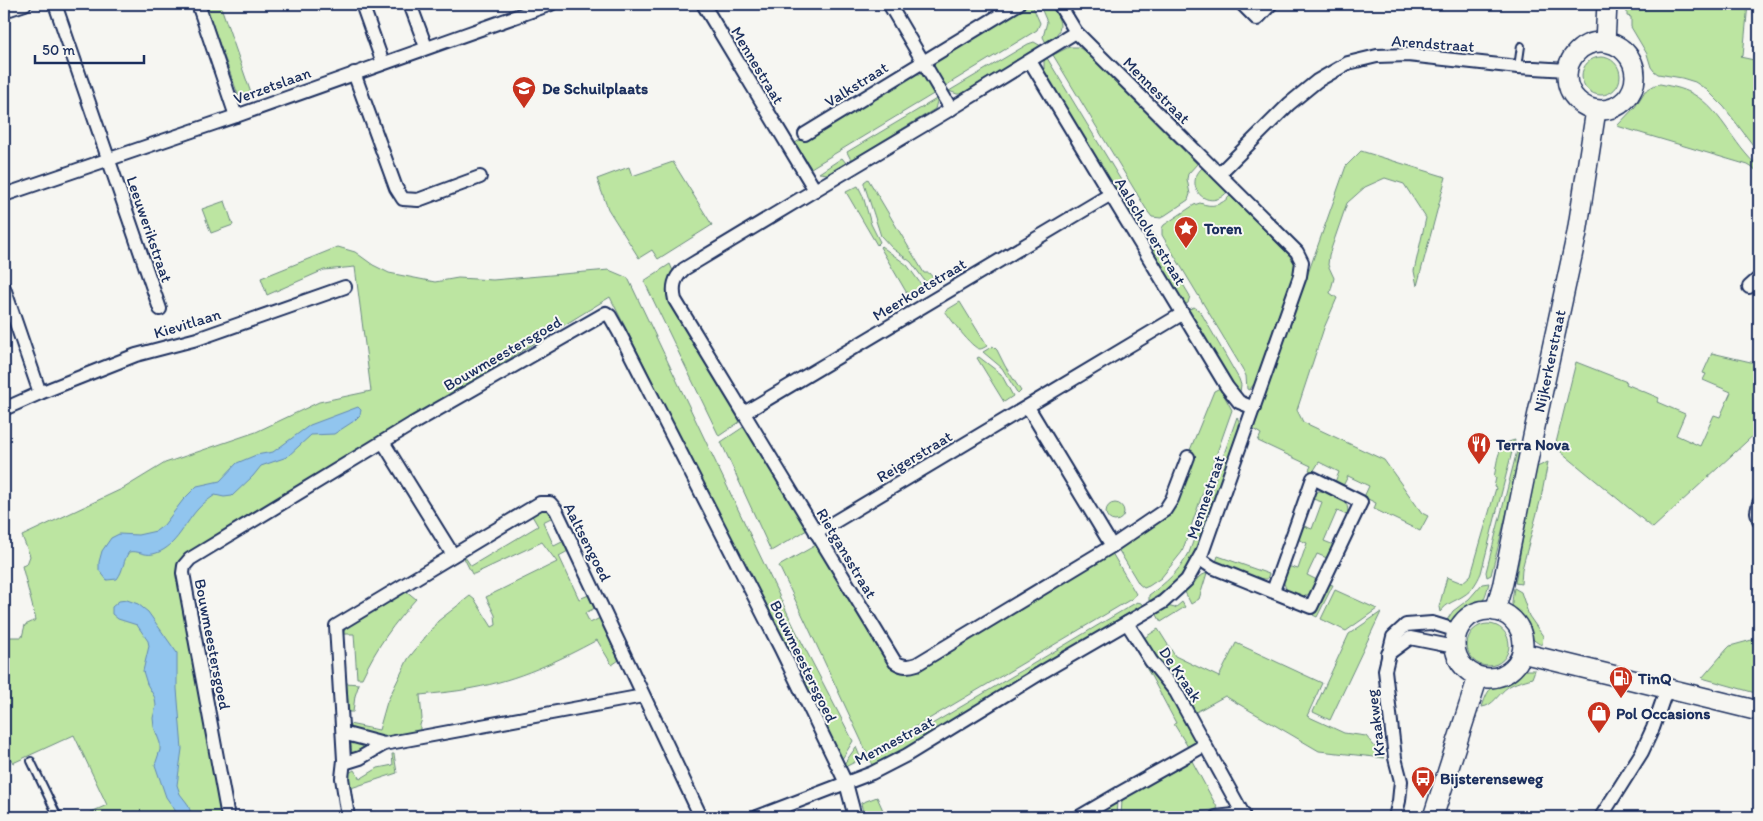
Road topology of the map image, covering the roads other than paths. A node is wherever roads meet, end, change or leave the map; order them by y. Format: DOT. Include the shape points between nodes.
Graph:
graph roads {
  1 [pos="24,4"];
  2 [pos="54,4"];
  3 [pos="198,4"];
  4 [pos="362,4"];
  5 [pos="410,4"];
  6 [pos="551,4"];
  7 [pos="703,4"];
  8 [pos="889,4"];
  9 [pos="1018,4"];
  10 [pos="1059,4"];
  11 [pos="1242,4"];
  12 [pos="1272,4"];
  13 [pos="1607,4"];
  14 [pos="4,12"];
  15 [pos="1076,32"];
  16 [pos="1605,42"];
  17 [pos="1521,46"];
  18 [pos="426,47"];
  19 [pos="923,61"];
  20 [pos="1030,61"];
  21 [pos="382,63"];
  22 [pos="1518,67"];
  23 [pos="1567,70"];
  24 [pos="354,73"];
  25 [pos="951,109"];
  26 [pos="1596,110"];
  27 [pos="236,116"];
  28 [pos="805,134"];
  29 [pos="108,159"];
  30 [pos="1219,174"];
  31 [pos="480,177"];
  32 [pos="815,190"];
  33 [pos="1111,194"];
  34 [pos="4,195"];
  35 [pos="1759,278"];
  36 [pos="344,287"];
  37 [pos="1748,287"];
  38 [pos="4,288"];
  39 [pos="160,309"];
  40 [pos="1182,314"];
  41 [pos="40,392"];
  42 [pos="1028,407"];
  43 [pos="1254,408"];
  44 [pos="4,409"];
  45 [pos="744,414"];
  46 [pos="383,442"];
  47 [pos="1188,457"];
  48 [pos="1759,503"];
  49 [pos="1759,520"];
  50 [pos="816,533"];
  51 [pos="1112,546"];
  52 [pos="453,555"];
  53 [pos="1200,559"];
  54 [pos="1273,591"];
  55 [pos="1495,611"];
  56 [pos="1127,623"];
  57 [pos="1457,639"];
  58 [pos="1522,653"];
  59 [pos="1388,654"];
  60 [pos="1478,677"];
  61 [pos="1667,688"];
  62 [pos="644,696"];
  63 [pos="1759,711"];
  64 [pos="342,735"];
  65 [pos="384,744"];
  66 [pos="1206,745"];
  67 [pos="31,762"];
  68 [pos="344,763"];
  69 [pos="846,783"];
  70 [pos="1243,816"];
  71 [pos="58,817"];
  72 [pos="228,817"];
  73 [pos="348,817"];
  74 [pos="701,817"];
  75 [pos="757,817"];
  76 [pos="854,817"];
  77 [pos="1079,817"];
  78 [pos="1216,817"];
  79 [pos="1395,817"];
  80 [pos="1433,817"];
  81 [pos="1601,817"];
  1 -- 14 [label="street"];
  2 -- 29 [label="street, Leeuwerikstraat"];
  3 -- 27 [label="street"];
  4 -- 21 [label="street"];
  5 -- 18 [label="street"];
  6 -- 18 [label="street, Verzetslaan"];
  7 -- 32 [label="street, Mennestraat"];
  8 -- 19 [label="street"];
  9 -- 19 [label="street, Valkstraat"];
  10 -- 15 [label="street, Mennestraat"];
  11 -- 12 [label="street" via="1257,19"];
  13 -- 16 [label="main road"];
  15 -- 20 [label="street"];
  15 -- 30 [label="street, Mennestraat"];
  16 -- 23 [label="main road" via="1585,45 1570,60"];
  16 -- 26 [label="main road" via="1615,44 1627,55 1635,80 1632,90 1621,102"];
  17 -- 22 [label="lane"];
  18 -- 21 [label="street, Verzetslaan"];
  19 -- 25 [label="street"];
  19 -- 28 [label="street, Valkstraat"];
  20 -- 25 [label="street"];
  20 -- 33 [label="street, Aalscholverstraat"];
  21 -- 24 [label="street, Verzetslaan"];
  22 -- 23 [label="street, Arendstraat"];
  22 -- 30 [label="street, Arendstraat" via="1408,55 1377,56 1348,63 1317,81 1289,104"];
  23 -- 26 [label="main road" via="1568,86 1577,100"];
  24 -- 27 [label="street, Verzetslaan"];
  24 -- 31 [label="street" via="396,188 403,199 418,200"];
  25 -- 32 [label="street"];
  26 -- 55 [label="main road, Nijkerkerstraat" via="1577,233"];
  27 -- 29 [label="street, Verzetslaan"];
  29 -- 34 [label="street, Verzetslaan"];
  29 -- 39 [label="street, Leeuwerikstraat"];
  30 -- 43 [label="street, Mennestraat" via="1297,252 1302,262"];
  32 -- 45 [label="street, Rietgansstraat" via="684,269 674,285 674,300"];
  33 -- 40 [label="street, Aalscholverstraat"];
  33 -- 45 [label="street, Meerkoetstraat"];
  35 -- 37 [label="street"];
  36 -- 41 [label="street, Kievitlaan" via="197,339 136,355"];
  38 -- 41 [label="street"];
  40 -- 42 [label="street, Reigerstraat"];
  40 -- 43 [label="street, Aalscholverstraat" via="1232,395"];
  41 -- 44 [label="street, Kievitlaan"];
  42 -- 50 [label="street, Reigerstraat"];
  42 -- 51 [label="street"];
  43 -- 53 [label="street, Mennestraat"];
  45 -- 50 [label="street, Rietgansstraat"];
  46 -- 52 [label="street"];
  46 -- 69 [label="street, Bouwmeestersgoed" via="606,313 619,332 738,563"];
  46 -- 72 [label="street, Bouwmeestersgoed" via="190,559 184,566"];
  47 -- 51 [label="street, Rietgansstraat" via="1166,510"];
  48 -- 49 [label="street"];
  50 -- 51 [label="street, Rietgansstraat" via="891,657 901,666 909,667"];
  52 -- 62 [label="street, Aaltsengoed" via="540,503 550,503"];
  52 -- 64 [label="street, Aaltsengoed" via="336,626"];
  53 -- 54 [label="street" via="1212,567"];
  53 -- 56 [label="street, Mennestraat" via="1176,591"];
  54 -- 54 [label="street" via="1311,607 1361,502 1313,478"];
  55 -- 57 [label="main road" via="1473,614 1464,621"];
  55 -- 58 [label="main road" via="1506,615 1520,631"];
  56 -- 66 [label="street, De Kraak" via="1176,692"];
  56 -- 69 [label="street, Mennestraat" via="907,755"];
  57 -- 59 [label="street" via="1410,638"];
  57 -- 59 [label="street, Kraakweg" via="1432,623 1406,625 1393,638"];
  57 -- 60 [label="main road" via="1459,660"];
  58 -- 60 [label="main road" via="1516,665 1505,674 1492,678"];
  58 -- 61 [label="main road"];
  59 -- 79 [label="street, Kraakweg" via="1385,670 1395,758 1401,780"];
  60 -- 80 [label="main road"];
  61 -- 63 [label="main road"];
  61 -- 81 [label="street" via="1642,752"];
  62 -- 65 [label="street"];
  62 -- 74 [label="street, Aaltsengoed"];
  64 -- 65 [label="street"];
  64 -- 68 [label="street, Aaltsengoed"];
  65 -- 68 [label="street"];
  66 -- 70 [label="street, De Kraak"];
  66 -- 77 [label="street"];
  67 -- 71 [label="lane"];
  68 -- 73 [label="street, Aaltsengoed" via="342,778"];
  69 -- 75 [label="street, Mennestraat"];
  69 -- 76 [label="street"];
  70 -- 78 [label="street, De Kraak"];
}
